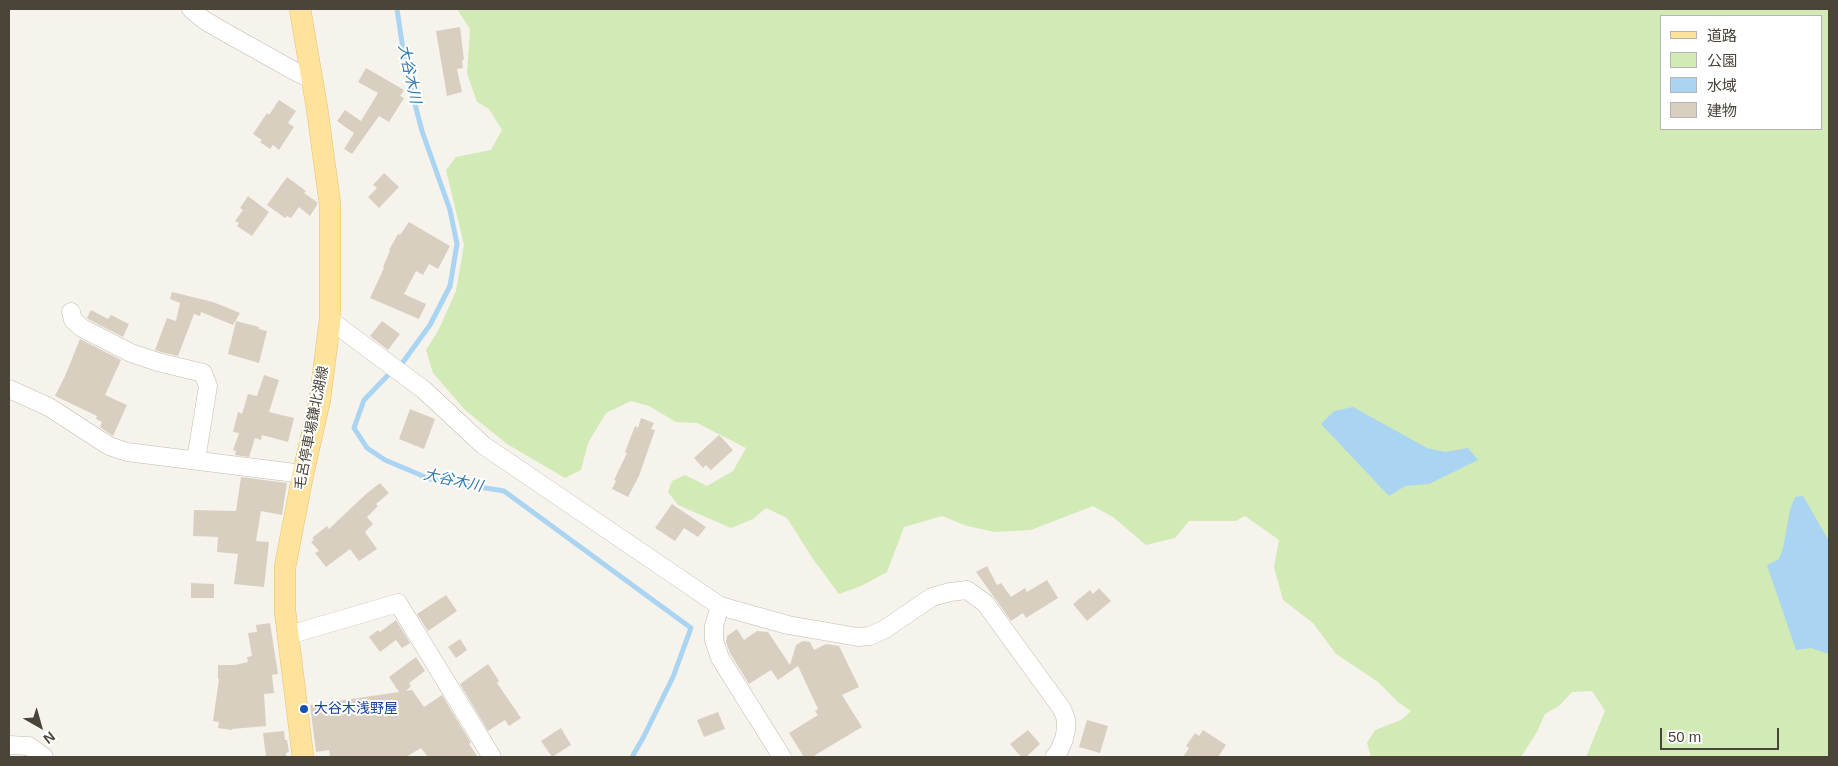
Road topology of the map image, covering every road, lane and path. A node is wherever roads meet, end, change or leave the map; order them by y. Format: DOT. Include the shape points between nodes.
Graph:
graph roads {
  1 [pos="191,9"];
  2 [pos="300,9"];
  3 [pos="312,79"];
  4 [pos="71,312"];
  5 [pos="330,320"];
  6 [pos="9,389"];
  7 [pos="196,460"];
  8 [pos="303,474"];
  9 [pos="720,606"];
  10 [pos="289,635"];
  11 [pos="9,745"];
  12 [pos="1057,756"];
  13 [pos="44,757"];
  14 [pos="303,757"];
  15 [pos="492,757"];
  16 [pos="782,757"];
  1 -- 3 [label="street" via="221,30"];
  2 -- 3 [label="main road, 毛呂停車場鎌北湖線"];
  3 -- 5 [label="main road, 毛呂停車場鎌北湖線" via="330,204"];
  4 -- 7 [label="street" via="73,320 82,328 131,353 203,373 208,386"];
  5 -- 8 [label="main road, 毛呂停車場鎌北湖線" via="320,399"];
  5 -- 9 [label="street" via="424,390 483,445"];
  6 -- 7 [label="street" via="49,407 109,446 126,452"];
  7 -- 8 [label="street"];
  8 -- 10 [label="main road, 毛呂停車場鎌北湖線" via="285,568 285,611"];
  9 -- 12 [label="street" via="788,625 858,637 885,629 932,597 967,590 985,603 1062,709 1066,729"];
  9 -- 16 [label="street" via="714,640 720,658"];
  10 -- 14 [label="main road, 毛呂停車場鎌北湖線"];
  10 -- 15 [label="street" via="398,603"];
  11 -- 13 [label="street" via="29,746"];
}
